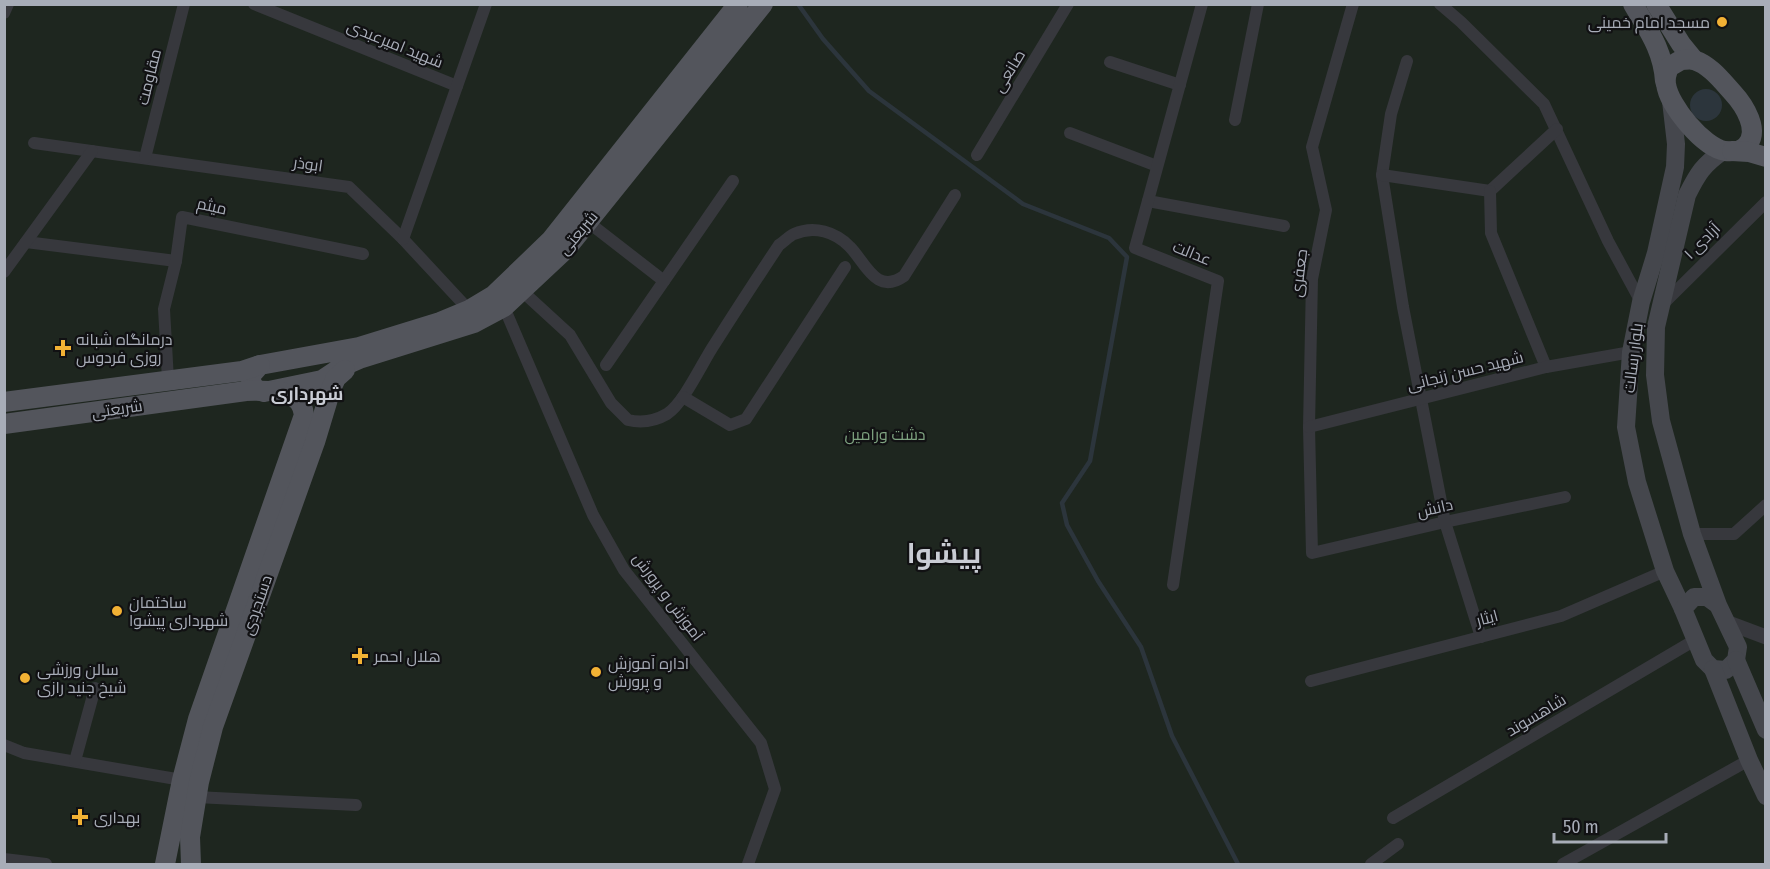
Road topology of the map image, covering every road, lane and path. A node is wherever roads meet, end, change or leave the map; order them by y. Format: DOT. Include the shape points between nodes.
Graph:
graph roads {
  1 [pos="8,4"];
  2 [pos="184,4"];
  3 [pos="254,4"];
  4 [pos="486,4"];
  5 [pos="738,4"];
  6 [pos="763,4"];
  7 [pos="1068,4"];
  8 [pos="1202,4"];
  9 [pos="1353,4"];
  10 [pos="1440,4"];
  11 [pos="1633,4"];
  12 [pos="1656,4"];
  13 [pos="1254,6"];
  14 [pos="4,13"];
  15 [pos="1694,60"];
  16 [pos="1407,61"];
  17 [pos="1110,62"];
  18 [pos="1180,85"];
  19 [pos="458,86"];
  20 [pos="1668,92"];
  21 [pos="1749,117"];
  22 [pos="1235,120"];
  23 [pos="1557,129"];
  24 [pos="1070,133"];
  25 [pos="34,143"];
  26 [pos="1766,143"];
  27 [pos="93,151"];
  28 [pos="1727,151"];
  29 [pos="977,155"];
  30 [pos="1766,157"];
  31 [pos="145,158"];
  32 [pos="1157,166"];
  33 [pos="1382,175"];
  34 [pos="733,181"];
  35 [pos="1490,191"];
  36 [pos="955,195"];
  37 [pos="1148,201"];
  38 [pos="1766,202"];
  39 [pos="588,222"];
  40 [pos="1284,226"];
  41 [pos="403,239"];
  42 [pos="26,242"];
  43 [pos="363,254"];
  44 [pos="177,261"];
  45 [pos="845,267"];
  46 [pos="4,272"];
  47 [pos="664,281"];
  48 [pos="522,291"];
  49 [pos="1641,302"];
  50 [pos="1663,304"];
  51 [pos="504,307"];
  52 [pos="469,310"];
  53 [pos="1631,352"];
  54 [pos="318,354"];
  55 [pos="359,359"];
  56 [pos="260,365"];
  57 [pos="606,365"];
  58 [pos="1546,367"];
  59 [pos="326,377"];
  60 [pos="168,380"];
  61 [pos="264,392"];
  62 [pos="683,397"];
  63 [pos="1420,399"];
  64 [pos="4,402"];
  65 [pos="326,407"];
  66 [pos="4,424"];
  67 [pos="1309,427"];
  68 [pos="305,439"];
  69 [pos="1564,497"];
  70 [pos="1766,505"];
  71 [pos="1445,522"];
  72 [pos="1692,534"];
  73 [pos="1312,553"];
  74 [pos="1665,571"];
  75 [pos="1173,585"];
  76 [pos="1718,605"];
  77 [pos="1683,609"];
  78 [pos="1726,622"];
  79 [pos="1481,637"];
  80 [pos="1766,637"];
  81 [pos="1695,640"];
  82 [pos="1736,660"];
  83 [pos="225,667"];
  84 [pos="1713,669"];
  85 [pos="1311,681"];
  86 [pos="95,688"];
  87 [pos="1766,730"];
  88 [pos="4,745"];
  89 [pos="1749,760"];
  90 [pos="75,761"];
  91 [pos="182,780"];
  92 [pos="1766,796"];
  93 [pos="196,797"];
  94 [pos="356,805"];
  95 [pos="1393,818"];
  96 [pos="1398,844"];
  97 [pos="4,859"];
  98 [pos="45,864"];
  99 [pos="165,864"];
  100 [pos="191,864"];
  101 [pos="748,864"];
  102 [pos="1371,864"];
  103 [pos="1563,864"];
  1 -- 14 [label="street"];
  2 -- 31 [label="street, مقاومت"];
  3 -- 19 [label="street, شهید امیرعبدی"];
  4 -- 19 [label="street, شهید امیرعبدی"];
  5 -- 52 [label="main road, شریعتی" via="551,240 494,295"];
  6 -- 39 [label="main road, شریعتی"];
  7 -- 29 [label="street, صانعی"];
  8 -- 18 [label="street, عدالت"];
  9 -- 67 [label="street, جعفری" via="1312,147 1326,210 1312,279"];
  10 -- 23 [label="street" via="1544,104"];
  11 -- 20 [label="main road" via="1661,55"];
  12 -- 15 [label="main road"];
  13 -- 22 [label="street"];
  15 -- 20 [label="main road" via="1680,60 1669,67"];
  15 -- 21 [label="main road" via="1728,87"];
  16 -- 33 [label="street" via="1391,114"];
  17 -- 18 [label="street"];
  18 -- 32 [label="street, عدالت"];
  19 -- 41 [label="street, شهید امیرعبدی"];
  20 -- 28 [label="main road" via="1689,125 1702,138"];
  20 -- 49 [label="main road, بلوار رسالت" via="1676,144 1674,174"];
  21 -- 26 [label="main road"];
  21 -- 28 [label="main road" via="1749,143 1742,149"];
  23 -- 35 [label="street"];
  23 -- 49 [label="street" via="1608,241"];
  24 -- 32 [label="street"];
  25 -- 27 [label="street, ابوذر"];
  27 -- 31 [label="street, ابوذر"];
  27 -- 42 [label="street"];
  28 -- 30 [label="main road"];
  28 -- 50 [label="main road, بلوار رسالت" via="1706,163 1687,195"];
  31 -- 41 [label="street, ابوذر" via="349,187"];
  32 -- 37 [label="street, عدالت"];
  33 -- 35 [label="street"];
  33 -- 63 [label="street"];
  34 -- 47 [label="street"];
  35 -- 58 [label="street" via="1491,233"];
  36 -- 62 [label="street" via="904,276 891,282 870,274 851,248 818,229 794,234 779,245"];
  37 -- 40 [label="street"];
  37 -- 75 [label="street, عدالت" via="1135,248 1218,281"];
  38 -- 50 [label="street, آزادی ۱"];
  39 -- 47 [label="street"];
  39 -- 48 [label="main road, شریعتی"];
  41 -- 52 [label="street, ابوذر"];
  42 -- 44 [label="street"];
  42 -- 46 [label="street"];
  43 -- 44 [label="street, میثم" via="182,217"];
  44 -- 60 [label="street, میثم" via="164,309"];
  45 -- 62 [label="street" via="746,419 730,425"];
  47 -- 57 [label="street"];
  48 -- 51 [label="main road, شریعتی"];
  48 -- 62 [label="street" via="570,335 611,402 628,420 657,419"];
  49 -- 53 [label="main road, بلوار رسالت"];
  50 -- 72 [label="main road, بلوار رسالت" via="1656,327 1655,375 1661,421"];
  51 -- 55 [label="main road, شریعتی" via="474,323"];
  51 -- 101 [label="street, آموزش و پرورش" via="594,514 624,570 761,743 775,789"];
  52 -- 54 [label="main road, شریعتی" via="359,347"];
  53 -- 58 [label="street, شهید حسن زنجانی"];
  53 -- 74 [label="main road, بلوار رسالت" via="1626,427 1637,482"];
  54 -- 56 [label="main road, شریعتی"];
  54 -- 59 [label="main road" via="328,360 331,368"];
  55 -- 59 [label="main road, شریعتی"];
  55 -- 65 [label="main road, دستجردی" via="336,378"];
  56 -- 60 [label="main road, شریعتی" via="242,371"];
  56 -- 61 [label="main road" via="251,375 251,382"];
  58 -- 63 [label="street, شهید حسن زنجانی"];
  59 -- 61 [label="main road, شریعتی"];
  59 -- 65 [label="main road" via="320,385"];
  60 -- 64 [label="main road, شریعتی"];
  61 -- 66 [label="main road, شریعتی" via="246,391"];
  61 -- 68 [label="main road, دستجردی" via="285,392 302,404"];
  63 -- 67 [label="street, شهید حسن زنجانی"];
  63 -- 71 [label="street"];
  65 -- 68 [label="main road, دستجردی"];
  67 -- 73 [label="street, جعفری"];
  68 -- 83 [label="main road, دستجردی"];
  69 -- 71 [label="street, دانش"];
  70 -- 72 [label="street" via="1734,534"];
  71 -- 73 [label="street, دانش"];
  71 -- 79 [label="street"];
  72 -- 76 [label="main road, بلوار رسالت"];
  74 -- 77 [label="main road, بلوار رسالت"];
  74 -- 79 [label="street, ایثار" via="1561,616"];
  76 -- 77 [label="main road" via="1707,597 1694,597"];
  76 -- 78 [label="main road, بلوار رسالت"];
  77 -- 81 [label="main road, بلوار رسالت"];
  78 -- 80 [label="street"];
  78 -- 82 [label="main road, بلوار رسالت" via="1738,646"];
  79 -- 85 [label="street, ایثار"];
  81 -- 84 [label="main road, بلوار رسالت"];
  81 -- 95 [label="street, شاهسوند"];
  82 -- 84 [label="main road" via="1726,670"];
  82 -- 87 [label="main road"];
  83 -- 91 [label="main road, دستجردی" via="198,719"];
  83 -- 93 [label="main road, دستجردی"];
  84 -- 89 [label="main road"];
  86 -- 90 [label="street"];
  88 -- 90 [label="street" via="24,753"];
  89 -- 92 [label="main road"];
  89 -- 103 [label="street"];
  90 -- 91 [label="street"];
  91 -- 99 [label="main road, دستجردی"];
  93 -- 94 [label="street"];
  93 -- 100 [label="main road, دستجردی" via="190,837"];
  96 -- 102 [label="street"];
  97 -- 98 [label="street"];
}
